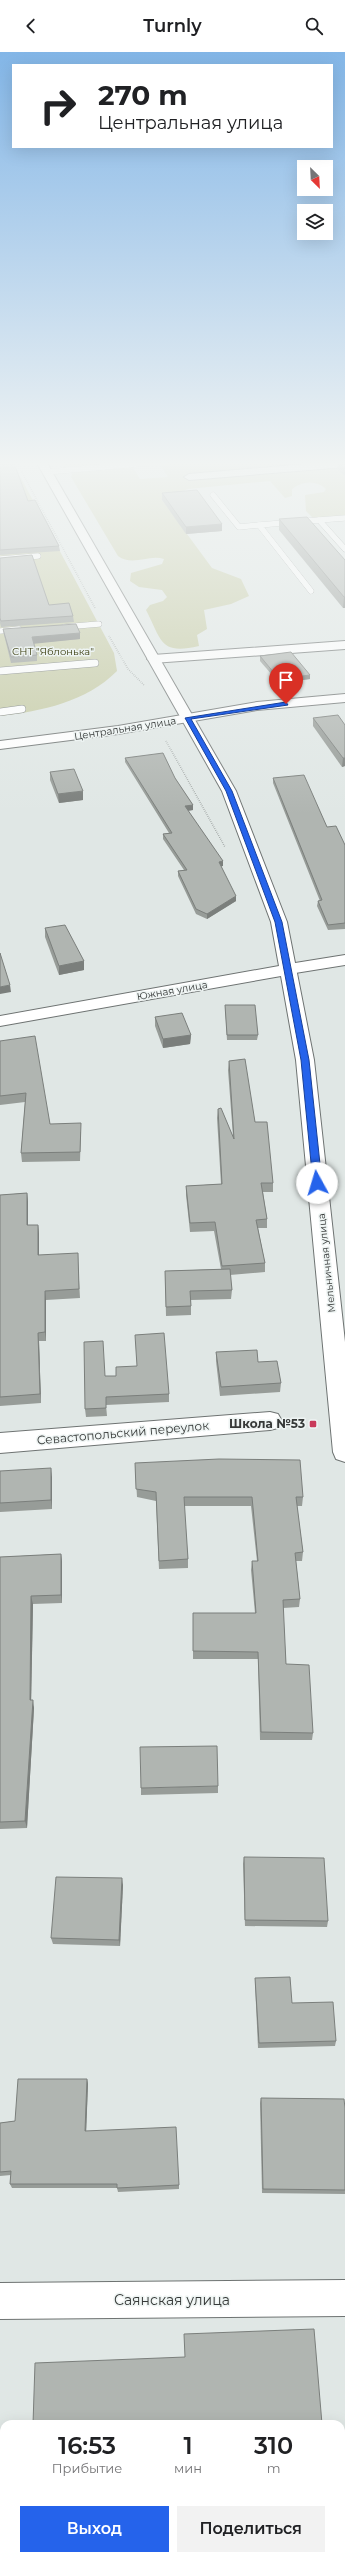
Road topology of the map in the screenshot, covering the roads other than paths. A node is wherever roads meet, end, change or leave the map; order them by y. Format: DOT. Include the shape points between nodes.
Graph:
graph roads {
  1 [pos="108,580"];
  2 [pos="302,580"];
  3 [pos="311,591"];
  4 [pos="99,624"];
  5 [pos="53,627"];
  6 [pos="23,629"];
  7 [pos="0,631"];
  8 [pos="345,645"];
  9 [pos="153,659"];
  10 [pos="95,663"];
  11 [pos="0,670"];
  12 [pos="345,698"];
  13 [pos="22,709"];
  14 [pos="0,712"];
  15 [pos="188,718"];
  16 [pos="0,745"];
  17 [pos="345,960"];
  18 [pos="289,969"];
  19 [pos="0,1021"];
  20 [pos="270,1421"];
  21 [pos="0,1443"];
  22 [pos="345,1452"];
  23 [pos="345,2298"];
  24 [pos="0,2301"];
  1 -- 9 [label="main road, Мельничная улица"];
  2 -- 3 [label="lane"];
  4 -- 5 [label="lane"];
  6 -- 7 [label="lane"];
  8 -- 9 [label="main road"];
  9 -- 15 [label="main road, Мельничная улица"];
  10 -- 11 [label="lane"];
  12 -- 15 [label="main road, Центральная улица" via="257,706"];
  13 -- 14 [label="lane"];
  15 -- 16 [label="main road, Центральная улица"];
  15 -- 18 [label="main road, Мельничная улица" via="229,791 279,922"];
  17 -- 18 [label="main road, Южная улица"];
  18 -- 19 [label="main road, Южная улица"];
  18 -- 22 [label="main road, Мельничная улица" via="305,1060"];
  20 -- 21 [label="main road, Севастопольский переулок"];
  23 -- 24 [label="main road, Саянская улица"];
}
